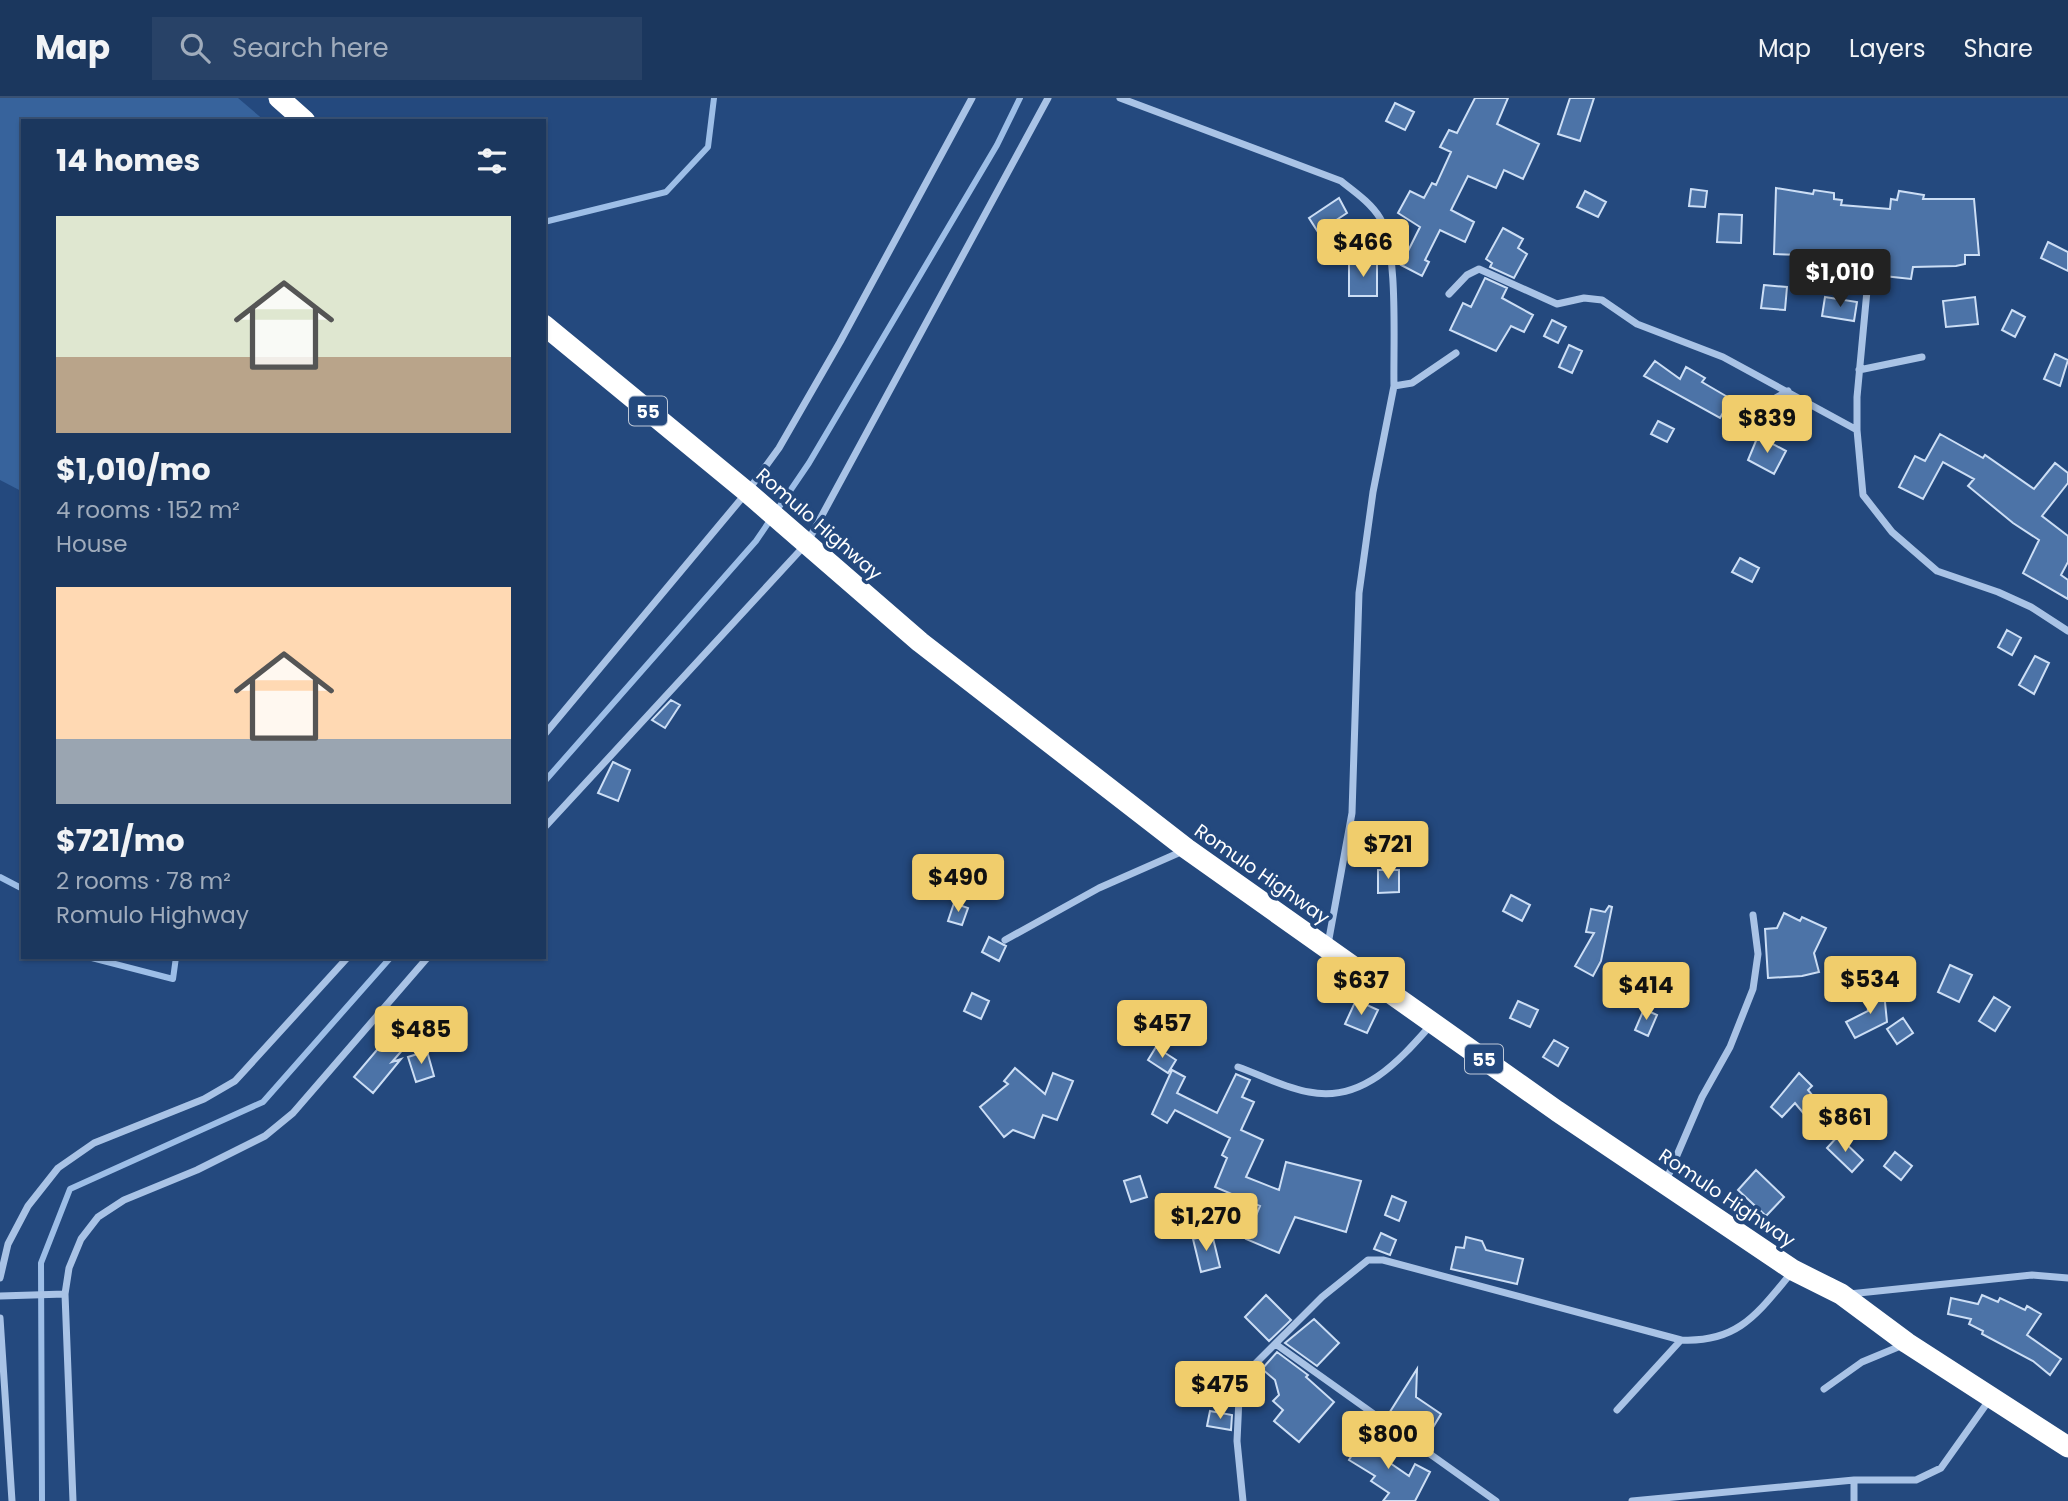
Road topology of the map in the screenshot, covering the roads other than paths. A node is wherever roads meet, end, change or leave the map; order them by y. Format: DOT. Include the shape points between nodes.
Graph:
graph roads {
  1 [pos="279,98"];
  2 [pos="972,98"];
  3 [pos="1048,98"];
  4 [pos="1120,98"];
  5 [pos="302,119"];
  6 [pos="1868,280"];
  7 [pos="1449,294"];
  8 [pos="546,327"];
  9 [pos="1456,353"];
  10 [pos="1923,357"];
  11 [pos="1859,370"];
  12 [pos="1394,386"];
  13 [pos="1788,391"];
  14 [pos="1739,427"];
  15 [pos="1857,430"];
  16 [pos="749,495"];
  17 [pos="802,539"];
  18 [pos="2068,631"];
  19 [pos="546,733"];
  20 [pos="546,826"];
  21 [pos="1187,849"];
  22 [pos="1753,915"];
  23 [pos="1005,940"];
  24 [pos="1327,948"];
  25 [pos="346,959"];
  26 [pos="426,959"];
  27 [pos="1433,1023"];
  28 [pos="1238,1067"];
  29 [pos="1665,1183"];
  30 [pos="1793,1270"];
  31 [pos="0,1278"];
  32 [pos="2068,1278"];
  33 [pos="65,1294"];
  34 [pos="1841,1294"];
  35 [pos="0,1296"];
  36 [pos="0,1318"];
  37 [pos="1681,1340"];
  38 [pos="1907,1343"];
  39 [pos="1277,1345"];
  40 [pos="1824,1389"];
  41 [pos="1993,1396"];
  42 [pos="1617,1410"];
  43 [pos="2068,1447"];
  44 [pos="1854,1480"];
  45 [pos="12,1501"];
  46 [pos="73,1501"];
  47 [pos="1243,1501"];
  48 [pos="1496,1501"];
  49 [pos="1632,1501"];
  50 [pos="1854,1501"];
  1 -- 5 [label="highway"];
  2 -- 16 [label="street" via="799,416"];
  3 -- 17 [label="street"];
  4 -- 12 [label="street" via="1341,181 1362,198 1381,219 1389,248"];
  6 -- 11 [label="street"];
  7 -- 13 [label="street" via="1479,269 1557,304 1584,298 1602,300 1637,324 1723,357"];
  8 -- 16 [label="highway, Romulo Highway / 55"];
  9 -- 12 [label="street" via="1412,383"];
  10 -- 11 [label="street"];
  11 -- 15 [label="street"];
  12 -- 24 [label="street" via="1359,593 1352,813"];
  13 -- 14 [label="street" via="1752,411"];
  13 -- 15 [label="street"];
  15 -- 18 [label="street" via="1863,495 1892,532 1937,571 2031,607"];
  16 -- 17 [label="highway, Romulo Highway / 55"];
  16 -- 19 [label="street"];
  17 -- 20 [label="street"];
  17 -- 21 [label="highway, Romulo Highway / 55" via="920,642"];
  21 -- 23 [label="street" via="1099,888"];
  21 -- 24 [label="highway, Romulo Highway / 55"];
  22 -- 29 [label="street" via="1758,954 1753,989"];
  24 -- 27 [label="highway, Romulo Highway / 55"];
  25 -- 31 [label="street" via="235,1081 204,1099 94,1143 58,1168 8,1244"];
  26 -- 33 [label="street" via="293,1112 265,1136 124,1200 98,1217 81,1239"];
  27 -- 28 [label="street" via="1393,1068 1362,1085 1329,1093 1310,1092"];
  27 -- 29 [label="highway, Romulo Highway / 55"];
  29 -- 30 [label="highway, Romulo Highway / 55"];
  30 -- 34 [label="highway, Romulo Highway / 55"];
  30 -- 37 [label="street" via="1750,1322 1725,1336"];
  32 -- 34 [label="street" via="2032,1275"];
  33 -- 35 [label="street"];
  33 -- 46 [label="street"];
  34 -- 38 [label="highway, Romulo Highway / 55"];
  36 -- 45 [label="street"];
  37 -- 39 [label="street" via="1383,1259 1368,1260 1322,1297"];
  37 -- 42 [label="street"];
  38 -- 40 [label="street" via="1862,1362"];
  38 -- 41 [label="highway, Romulo Highway / 55"];
  39 -- 47 [label="street" via="1248,1371 1239,1398 1237,1441"];
  39 -- 48 [label="street"];
  41 -- 43 [label="highway, Romulo Highway / 55"];
  41 -- 44 [label="street" via="1941,1468 1929,1476"];
  44 -- 49 [label="street"];
  44 -- 50 [label="street"];
}
